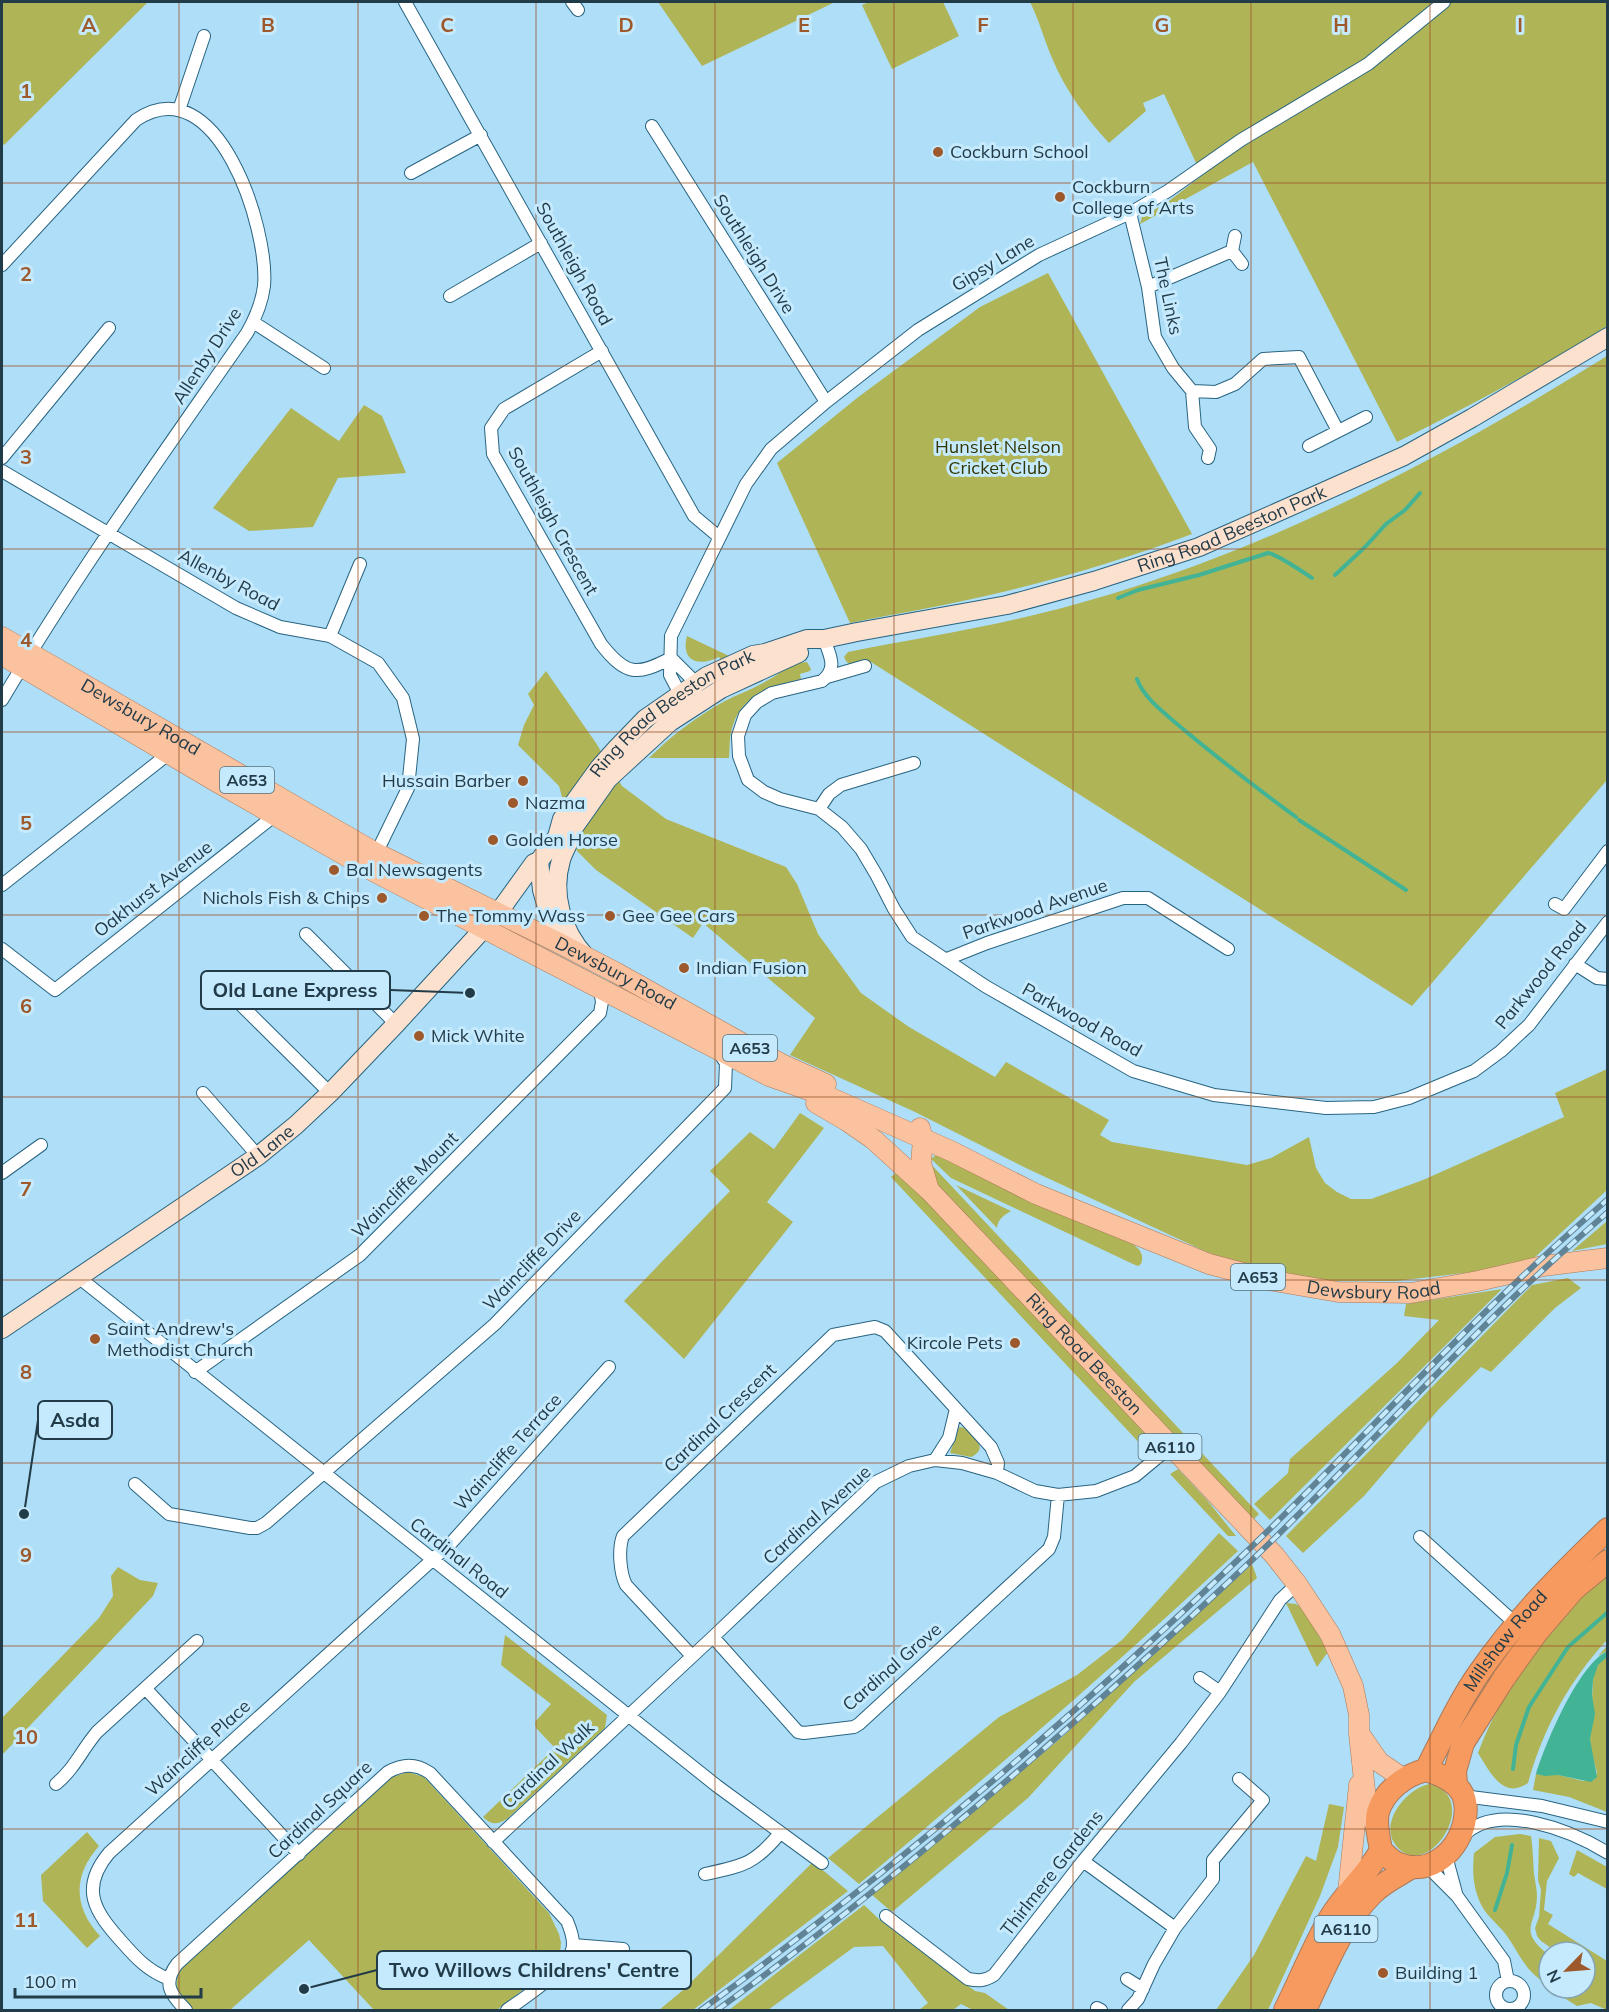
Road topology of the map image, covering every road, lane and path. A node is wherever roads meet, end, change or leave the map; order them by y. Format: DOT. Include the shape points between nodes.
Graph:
graph roads {
  1 [pos="405,2"];
  2 [pos="1444,2"];
  3 [pos="204,36"];
  4 [pos="179,110"];
  5 [pos="652,126"];
  6 [pos="482,135"];
  7 [pos="411,172"];
  8 [pos="1130,213"];
  9 [pos="1235,236"];
  10 [pos="541,243"];
  11 [pos="1232,251"];
  12 [pos="1242,264"];
  13 [pos="2,265"];
  14 [pos="1148,287"];
  15 [pos="450,296"];
  16 [pos="253,322"];
  17 [pos="109,328"];
  18 [pos="1608,337"];
  19 [pos="602,351"];
  20 [pos="324,368"];
  21 [pos="1192,391"];
  22 [pos="826,402"];
  23 [pos="1366,417"];
  24 [pos="1338,431"];
  25 [pos="1309,446"];
  26 [pos="1213,451"];
  27 [pos="2,458"];
  28 [pos="2,471"];
  29 [pos="108,533"];
  30 [pos="719,537"];
  31 [pos="360,564"];
  32 [pos="330,636"];
  33 [pos="2,637"];
  34 [pos="824,639"];
  35 [pos="2,655"];
  36 [pos="671,658"];
  37 [pos="25,660"];
  38 [pos="865,666"];
  39 [pos="827,677"];
  40 [pos="696,683"];
  41 [pos="680,694"];
  42 [pos="2,700"];
  43 [pos="699,703"];
  44 [pos="175,748"];
  45 [pos="914,763"];
  46 [pos="819,809"];
  47 [pos="274,816"];
  48 [pos="564,833"];
  49 [pos="1608,851"];
  50 [pos="372,861"];
  51 [pos="539,861"];
  52 [pos="2,885"];
  53 [pos="1555,904"];
  54 [pos="498,913"];
  55 [pos="1608,922"];
  56 [pos="483,929"];
  57 [pos="306,934"];
  58 [pos="557,942"];
  59 [pos="2,949"];
  60 [pos="1228,949"];
  61 [pos="587,958"];
  62 [pos="947,959"];
  63 [pos="1575,964"];
  64 [pos="569,973"];
  65 [pos="1608,979"];
  66 [pos="600,990"];
  67 [pos="236,999"];
  68 [pos="396,1024"];
  69 [pos="717,1049"];
  70 [pos="768,1076"];
  71 [pos="203,1093"];
  72 [pos="330,1093"];
  73 [pos="917,1133"];
  74 [pos="41,1145"];
  75 [pos="258,1156"];
  76 [pos="898,1162"];
  77 [pos="2,1173"];
  78 [pos="928,1190"];
  79 [pos="1608,1258"];
  80 [pos="77,1276"];
  81 [pos="2,1329"];
  82 [pos="609,1367"];
  83 [pos="195,1372"];
  84 [pos="956,1409"];
  85 [pos="1170,1447"];
  86 [pos="935,1460"];
  87 [pos="324,1473"];
  88 [pos="998,1473"];
  89 [pos="135,1484"];
  90 [pos="1058,1496"];
  91 [pos="1608,1529"];
  92 [pos="1420,1537"];
  93 [pos="433,1560"];
  94 [pos="1608,1561"];
  95 [pos="1297,1584"];
  96 [pos="1516,1624"];
  97 [pos="713,1637"];
  98 [pos="197,1641"];
  99 [pos="692,1656"];
  100 [pos="1200,1678"];
  101 [pos="146,1689"];
  102 [pos="1220,1692"];
  103 [pos="628,1716"];
  104 [pos="1359,1734"];
  105 [pos="211,1760"];
  106 [pos="1426,1770"];
  107 [pos="1363,1773"];
  108 [pos="1239,1779"];
  109 [pos="1404,1779"];
  110 [pos="56,1784"];
  111 [pos="1459,1790"];
  112 [pos="1580,1815"];
  113 [pos="1608,1822"];
  114 [pos="1608,1831"];
  115 [pos="780,1833"];
  116 [pos="1379,1840"];
  117 [pos="493,1842"];
  118 [pos="1608,1853"];
  119 [pos="299,1854"];
  120 [pos="1436,1858"];
  121 [pos="1083,1861"];
  122 [pos="822,1863"];
  123 [pos="705,1874"];
  124 [pos="1348,1892"];
  125 [pos="1457,1896"];
  126 [pos="886,1916"];
  127 [pos="1175,1928"];
  128 [pos="573,1945"];
  129 [pos="623,1949"];
  130 [pos="169,1979"];
  131 [pos="1127,1979"];
  132 [pos="1508,1981"];
  133 [pos="1143,1989"];
  134 [pos="186,2010"];
  135 [pos="507,2010"];
  136 [pos="1128,2010"];
  137 [pos="1285,2010"];
  138 [pos="1305,2010"];
  1 -- 6 [label="street, Southleigh Road"];
  2 -- 8 [label="street, Gipsy Lane" via="1368,64"];
  3 -- 4 [label="street"];
  4 -- 13 [label="street" via="159,109 136,120"];
  4 -- 16 [label="street, Allenby Drive" via="210,127 247,194 260,234 264,267 264,287"];
  5 -- 22 [label="street, Southleigh Drive"];
  6 -- 7 [label="street"];
  6 -- 10 [label="street, Southleigh Road"];
  8 -- 14 [label="street, The Links"];
  8 -- 22 [label="street, Gipsy Lane" via="1039,255 989,285 918,330"];
  9 -- 11 [label="street"];
  10 -- 15 [label="street"];
  10 -- 19 [label="street, Southleigh Road"];
  11 -- 12 [label="street"];
  11 -- 14 [label="street"];
  14 -- 21 [label="street, The Links" via="1155,337"];
  16 -- 20 [label="street"];
  16 -- 29 [label="street, Allenby Drive"];
  17 -- 27 [label="street"];
  18 -- 34 [label="street, Ring Road Beeston Park" via="1404,456 1199,547 1007,605"];
  19 -- 30 [label="street, Southleigh Road" via="694,516"];
  19 -- 36 [label="street, Southleigh Crescent" via="504,409 491,428 494,454 613,659 630,670 649,670"];
  21 -- 24 [label="street" via="1216,392 1234,384 1263,359 1299,357"];
  21 -- 26 [label="street" via="1195,427"];
  22 -- 30 [label="street, Gipsy Lane" via="771,449 746,484"];
  23 -- 24 [label="street"];
  24 -- 25 [label="street"];
  28 -- 29 [label="street, Allenby Road"];
  29 -- 32 [label="street, Allenby Road" via="236,608 280,627"];
  29 -- 37 [label="street, Allenby Drive"];
  30 -- 36 [label="street, Gipsy Lane" via="671,636"];
  31 -- 32 [label="street"];
  32 -- 50 [label="street, Allenby Road" via="378,663 403,698 413,739 408,788"];
  33 -- 37 [label="main road, Dewsbury Road / A653"];
  34 -- 39 [label="street" via="832,658"];
  34 -- 40 [label="street, Ring Road Beeston Park" via="807,639 753,655"];
  34 -- 43 [label="street, Ring Road Beeston Park"];
  35 -- 37 [label="main road, Dewsbury Road / A653"];
  36 -- 40 [label="street"];
  36 -- 41 [label="street, Gipsy Lane" via="670,675"];
  37 -- 42 [label="street, Allenby Drive"];
  37 -- 44 [label="main road, Dewsbury Road / A653"];
  38 -- 39 [label="street, Parkwood Road"];
  39 -- 46 [label="street, Parkwood Road" via="772,693 757,702 746,715 738,736 739,756 748,780 780,799"];
  40 -- 41 [label="street, Ring Road Beeston Park"];
  40 -- 43 [label="street"];
  41 -- 43 [label="street"];
  41 -- 48 [label="street, Ring Road Beeston Park" via="645,719 598,768 562,819"];
  43 -- 48 [label="street, Ring Road Beeston Park" via="662,729 608,779"];
  44 -- 47 [label="main road, Dewsbury Road / A653"];
  44 -- 50 [label="main road, Dewsbury Road / A653"];
  44 -- 52 [label="street"];
  45 -- 46 [label="street" via="841,785"];
  46 -- 62 [label="street, Parkwood Road" via="843,827 861,849 912,937"];
  47 -- 50 [label="main road, Dewsbury Road / A653"];
  47 -- 59 [label="street, Oakhurst Avenue" via="55,990"];
  48 -- 51 [label="street, Ring Road Beeston Park"];
  48 -- 61 [label="street" via="571,841 559,870 557,898 570,936"];
  49 -- 53 [label="street" via="1564,909"];
  50 -- 54 [label="main road, Dewsbury Road / A653"];
  50 -- 56 [label="main road, Dewsbury Road / A653"];
  51 -- 54 [label="street, Ring Road Beeston Park"];
  51 -- 58 [label="street" via="542,890"];
  54 -- 56 [label="street, Ring Road Beeston Park"];
  54 -- 58 [label="main road, Dewsbury Road / A653"];
  55 -- 63 [label="street, Parkwood Road"];
  56 -- 64 [label="main road, Dewsbury Road / A653"];
  56 -- 68 [label="street, Old Lane"];
  57 -- 68 [label="street"];
  58 -- 61 [label="main road, Dewsbury Road / A653"];
  58 -- 64 [label="main road"];
  60 -- 62 [label="street, Parkwood Avenue" via="1148,898 1123,898"];
  61 -- 73 [label="main road, Dewsbury Road / A653"];
  62 -- 63 [label="street, Parkwood Road" via="985,986 1133,1071 1214,1095 1326,1108 1374,1107 1409,1098 1474,1071 1529,1025"];
  63 -- 65 [label="street" via="1597,978"];
  64 -- 66 [label="main road, Dewsbury Road / A653"];
  66 -- 69 [label="main road, Dewsbury Road / A653"];
  66 -- 83 [label="street, Waincliffe Mount" via="600,1013 360,1255"];
  67 -- 72 [label="street"];
  68 -- 72 [label="street, Old Lane"];
  69 -- 70 [label="main road, Dewsbury Road / A653"];
  69 -- 87 [label="street, Waincliffe Drive" via="726,1063 725,1088 495,1324"];
  70 -- 73 [label="main road, Dewsbury Road"];
  70 -- 76 [label="main road, Ring Road Beeston / A6110" via="847,1121"];
  71 -- 75 [label="street"];
  72 -- 75 [label="street, Old Lane"];
  73 -- 76 [label="main road" via="898,1155"];
  73 -- 78 [label="main road"];
  73 -- 79 [label="main road, Dewsbury Road / A653" via="937,1132 1114,1224 1209,1264 1274,1281 1338,1292 1411,1293 1543,1266"];
  74 -- 77 [label="street"];
  75 -- 80 [label="street, Old Lane"];
  76 -- 78 [label="main road, Ring Road Beeston / A6110"];
  78 -- 85 [label="main road, Ring Road Beeston / A6110"];
  80 -- 81 [label="street, Old Lane"];
  80 -- 83 [label="street, Cardinal Road"];
  82 -- 93 [label="street, Waincliffe Terrace"];
  83 -- 87 [label="street, Cardinal Road"];
  84 -- 86 [label="street" via="949,1437"];
  84 -- 88 [label="street, Cardinal Crescent" via="991,1447"];
  84 -- 99 [label="street, Cardinal Crescent" via="885,1331 875,1327 833,1335 620,1542 626,1585"];
  85 -- 90 [label="street, Cardinal Avenue" via="1135,1476 1096,1491"];
  85 -- 95 [label="main road, Ring Road Beeston / A6110"];
  86 -- 88 [label="street, Cardinal Avenue"];
  86 -- 97 [label="street, Cardinal Avenue" via="909,1466 876,1482"];
  87 -- 89 [label="street, Waincliffe Drive" via="257,1528 169,1514"];
  87 -- 93 [label="street, Cardinal Road"];
  88 -- 90 [label="street, Cardinal Avenue" via="1035,1491"];
  90 -- 97 [label="street, Cardinal Grove" via="1049,1549 854,1727 798,1732"];
  91 -- 96 [label="highway, Millshaw Road" via="1552,1582"];
  92 -- 96 [label="street"];
  93 -- 103 [label="street, Cardinal Road"];
  93 -- 105 [label="street, Waincliffe Place"];
  94 -- 111 [label="highway, Millshaw Road" via="1574,1588 1504,1678 1463,1743 1455,1771"];
  95 -- 102 [label="street, Thirlmere Gardens" via="1280,1600"];
  95 -- 104 [label="main road, Ring Road Beeston / A6110" via="1330,1634 1348,1673 1359,1715"];
  96 -- 106 [label="highway, Millshaw Road" via="1479,1674"];
  97 -- 99 [label="street, Cardinal Avenue"];
  98 -- 101 [label="street"];
  99 -- 103 [label="street, Cardinal Avenue"];
  100 -- 102 [label="street"];
  101 -- 105 [label="street"];
  101 -- 110 [label="street" via="97,1732 70,1772"];
  102 -- 121 [label="street, Thirlmere Gardens"];
  103 -- 115 [label="street, Cardinal Road"];
  103 -- 117 [label="street, Cardinal Walk"];
  104 -- 107 [label="main road, Ring Road Beeston"];
  104 -- 109 [label="main road" via="1379,1762"];
  105 -- 119 [label="street"];
  105 -- 130 [label="street, Waincliffe Place" via="109,1853 95,1876 93,1893 103,1922 143,1965"];
  106 -- 109 [label="highway"];
  106 -- 111 [label="highway" via="1437,1773"];
  107 -- 116 [label="main road, Ring Road Beeston" via="1366,1800"];
  107 -- 124 [label="main road" via="1357,1789"];
  108 -- 127 [label="street" via="1263,1800 1213,1860 1213,1879"];
  109 -- 116 [label="highway" via="1383,1801 1378,1813"];
  111 -- 112 [label="street"];
  111 -- 120 [label="highway" via="1466,1812 1464,1827"];
  112 -- 113 [label="street"];
  112 -- 114 [label="street"];
  115 -- 122 [label="street, Cardinal Road"];
  115 -- 123 [label="street" via="748,1863"];
  116 -- 120 [label="highway" via="1390,1859 1399,1864"];
  116 -- 124 [label="highway, A6110" via="1371,1868"];
  117 -- 119 [label="street, Cardinal Square" via="430,1773 409,1765 388,1772"];
  117 -- 128 [label="street, Cardinal Square" via="567,1921"];
  118 -- 120 [label="street" via="1561,1830 1535,1823 1492,1821 1470,1828"];
  119 -- 130 [label="street, Cardinal Square" via="177,1964"];
  120 -- 125 [label="street"];
  120 -- 125 [label="street"];
  120 -- 138 [label="highway, A6110" via="1391,1879 1373,1893 1332,1954"];
  121 -- 126 [label="street, Thirlmere Gardens" via="994,1975 986,1980 968,1978"];
  121 -- 127 [label="street"];
  124 -- 137 [label="highway, A6110" via="1329,1919"];
  125 -- 132 [label="street" via="1504,1961"];
  127 -- 133 [label="street"];
  128 -- 129 [label="street"];
  128 -- 135 [label="street" via="564,1965"];
  130 -- 134 [label="street" via="174,1998"];
  131 -- 133 [label="street"];
  133 -- 136 [label="street"];
}
